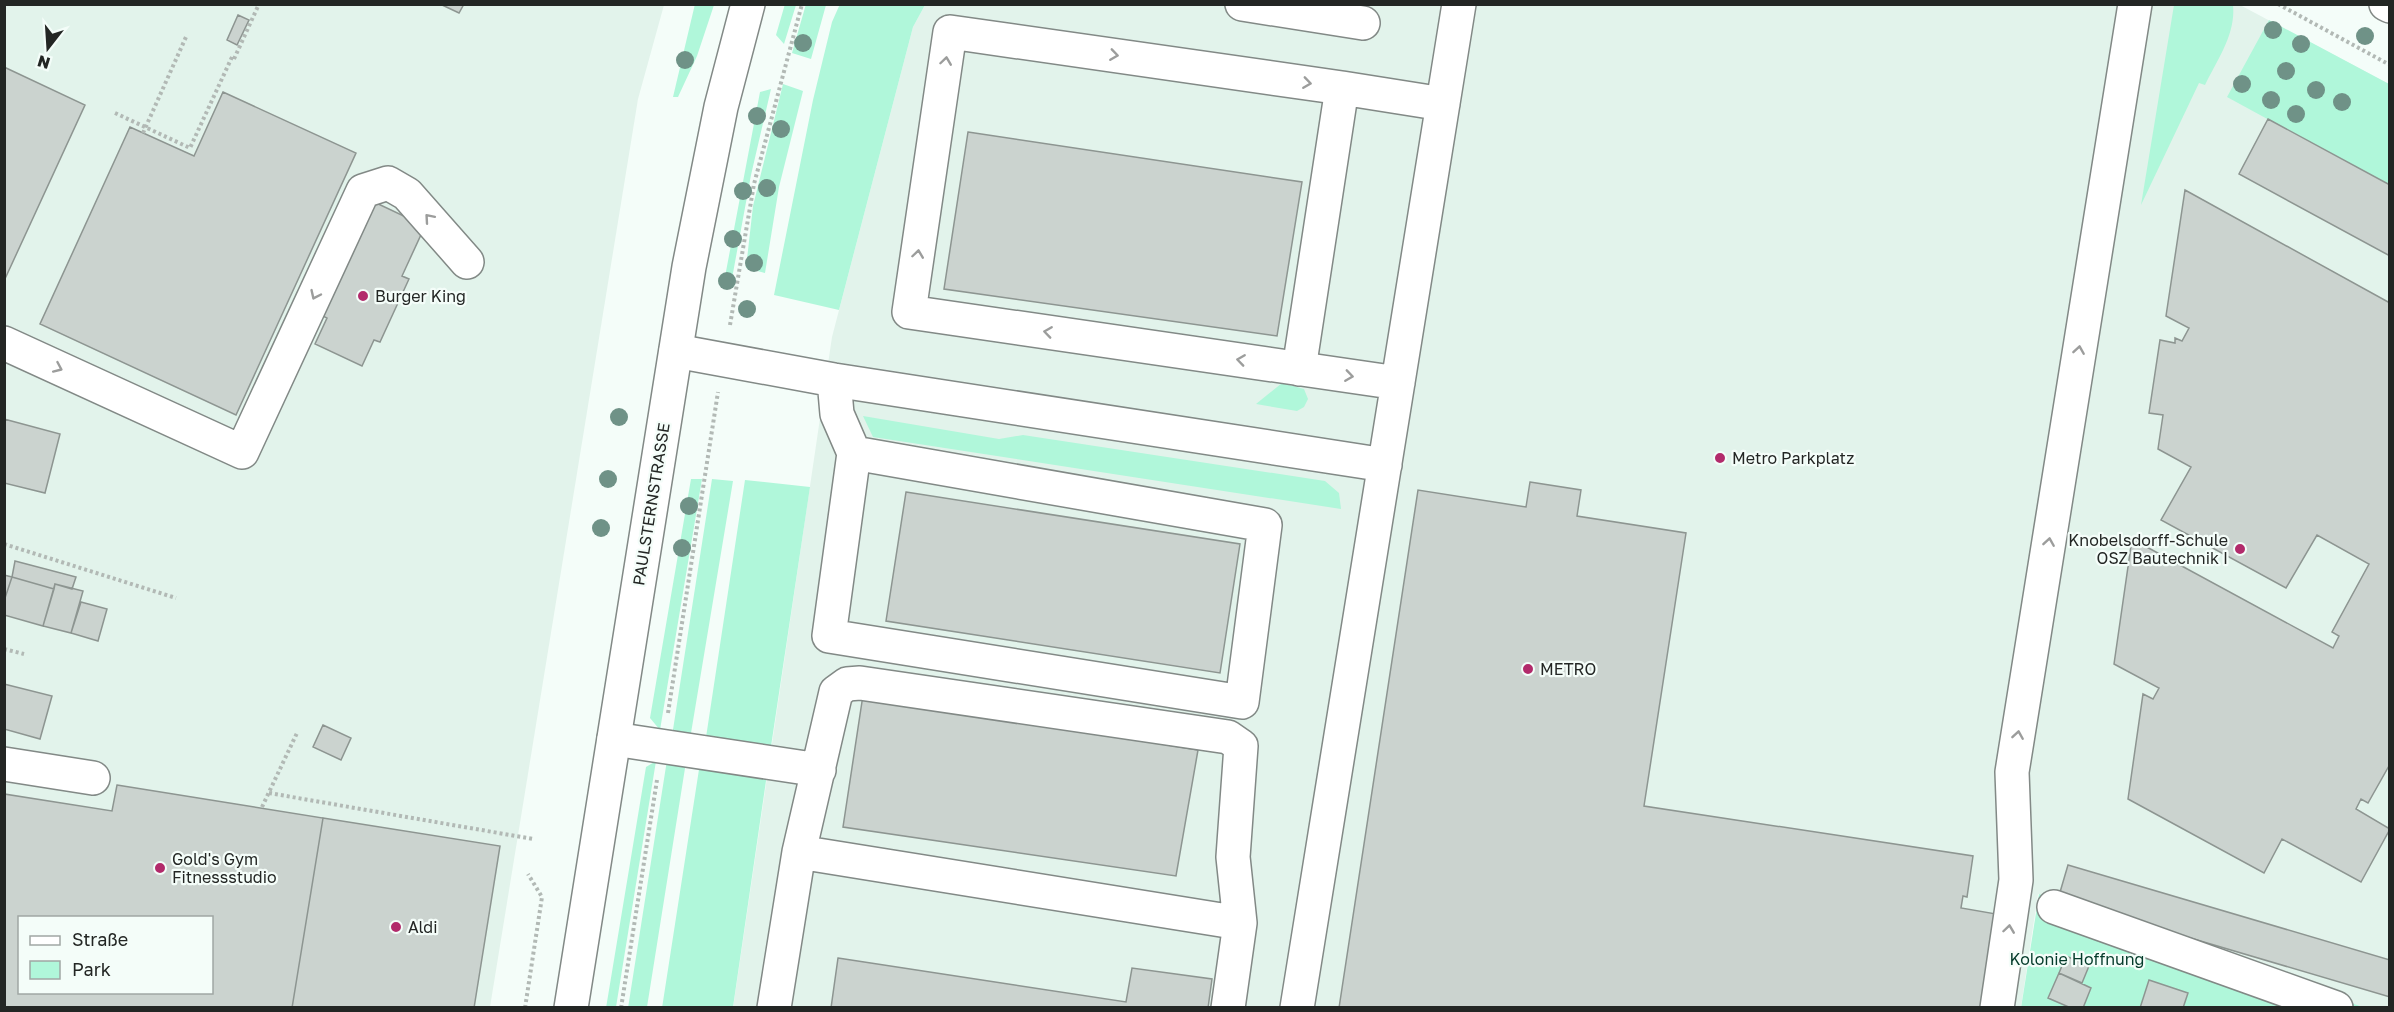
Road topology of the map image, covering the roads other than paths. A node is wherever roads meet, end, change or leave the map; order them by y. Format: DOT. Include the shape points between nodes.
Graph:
graph roads {
  1 [pos="748,4"];
  2 [pos="1242,4"];
  3 [pos="1459,4"];
  4 [pos="2132,6"];
  5 [pos="1364,23"];
  6 [pos="1342,88"];
  7 [pos="1443,104"];
  8 [pos="467,262"];
  9 [pos="4,343"];
  10 [pos="676,351"];
  11 [pos="1299,369"];
  12 [pos="834,380"];
  13 [pos="1398,383"];
  14 [pos="854,453"];
  15 [pos="1385,465"];
  16 [pos="614,739"];
  17 [pos="4,764"];
  18 [pos="819,770"];
  19 [pos="93,778"];
  20 [pos="799,852"];
  21 [pos="2054,907"];
  22 [pos="1240,923"];
  23 [pos="571,1008"];
  24 [pos="774,1008"];
  25 [pos="1228,1008"];
  26 [pos="1297,1008"];
  27 [pos="1997,1008"];
  28 [pos="2336,1008"];
  1 -- 10 [label="main road, PAULSTERNSTRASSE" via="719,118"];
  2 -- 5 [label="main road"];
  3 -- 7 [label="main road"];
  27 -- 4 [label="main road, one-way" via="2016,880 2012,772"];
  6 -- 7 [label="main road"];
  6 -- 11 [label="main road"];
  11 -- 6 [label="main road, one-way" via="909,312 950,32"];
  7 -- 13 [label="main road"];
  8 -- 9 [label="main road" via="408,194 388,183 363,191 242,452"];
  10 -- 12 [label="main road"];
  10 -- 16 [label="main road, PAULSTERNSTRASSE"];
  11 -- 13 [label="main road, one-way"];
  12 -- 14 [label="main road" via="837,414"];
  12 -- 15 [label="main road"];
  13 -- 15 [label="main road"];
  14 -- 14 [label="main road" via="1265,525 1242,702 829,636"];
  15 -- 26 [label="main road"];
  16 -- 18 [label="main road"];
  16 -- 23 [label="main road, PAULSTERNSTRASSE"];
  17 -- 19 [label="main road"];
  18 -- 20 [label="main road"];
  18 -- 22 [label="main road" via="836,692 847,684 860,682 1228,737 1241,746 1233,857"];
  20 -- 22 [label="main road"];
  20 -- 24 [label="main road"];
  21 -- 28 [label="main road"];
  22 -- 25 [label="main road"];
}
